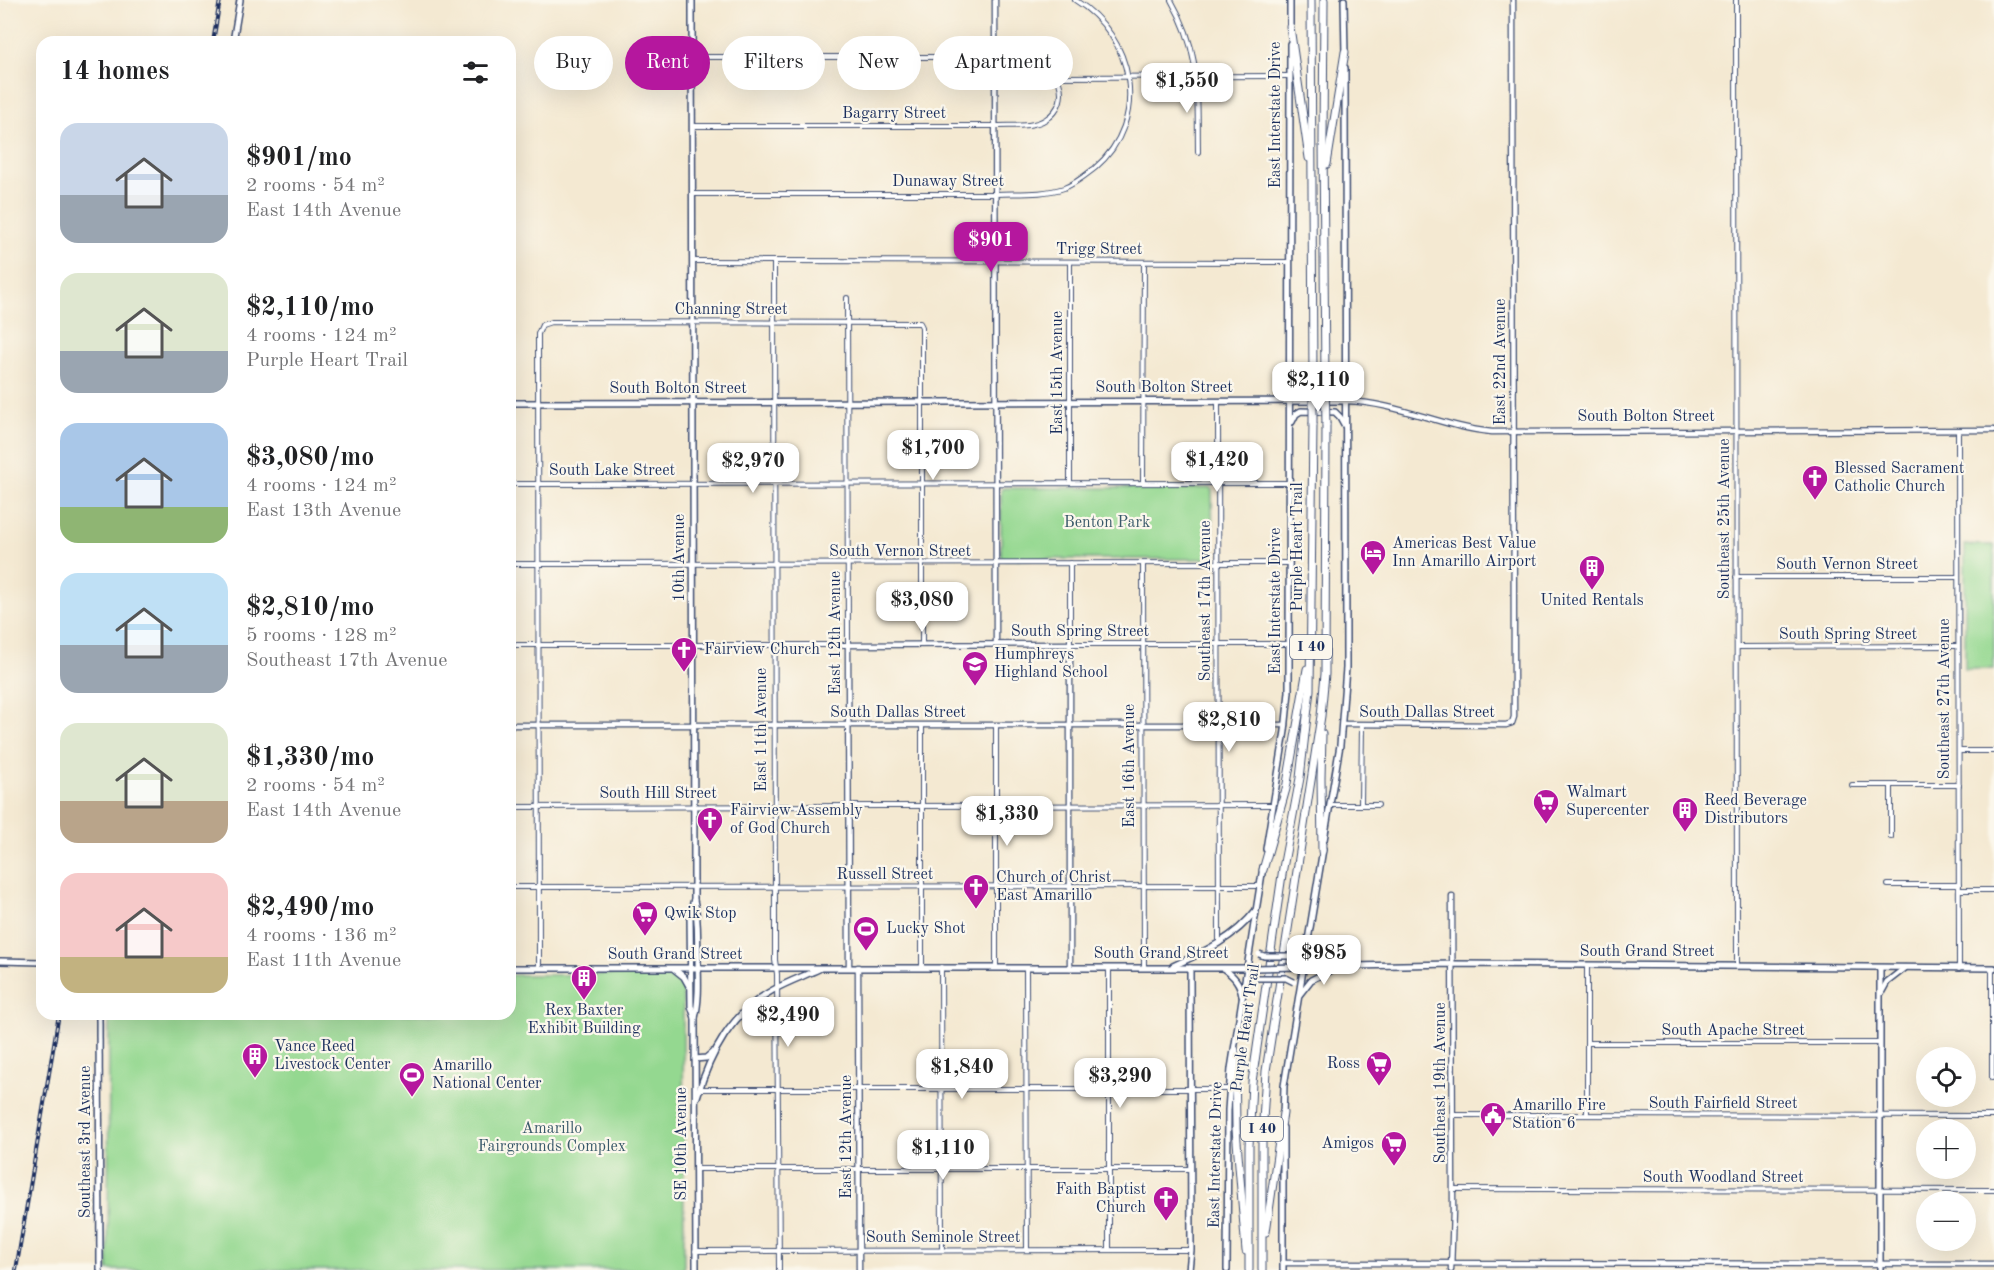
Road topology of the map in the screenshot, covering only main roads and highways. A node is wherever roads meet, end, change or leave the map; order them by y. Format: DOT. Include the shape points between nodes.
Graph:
graph roads {
  1 [pos="240,0"];
  2 [pos="692,0"];
  3 [pos="1290,0"];
  4 [pos="1311,0"];
  5 [pos="1324,0"];
  6 [pos="1344,0"];
  7 [pos="1290,27"];
  8 [pos="234,36"];
  9 [pos="1345,52"];
  10 [pos="1312,174"];
  11 [pos="1324,181"];
  12 [pos="1290,378"];
  13 [pos="1346,378"];
  14 [pos="1290,401"];
  15 [pos="1346,401"];
  16 [pos="516,403"];
  17 [pos="693,403"];
  18 [pos="1290,426"];
  19 [pos="1346,427"];
  20 [pos="1311,630"];
  21 [pos="1323,701"];
  22 [pos="1322,851"];
  23 [pos="1263,870"];
  24 [pos="694,899"];
  25 [pos="1257,909"];
  26 [pos="1309,937"];
  27 [pos="1252,941"];
  28 [pos="1307,950"];
  29 [pos="0,961"];
  30 [pos="36,962"];
  31 [pos="1301,967"];
  32 [pos="1329,967"];
  33 [pos="1338,967"];
  34 [pos="516,968"];
  35 [pos="673,968"];
  36 [pos="690,968"];
  37 [pos="698,968"];
  38 [pos="823,968"];
  39 [pos="1170,968"];
  40 [pos="1191,968"];
  41 [pos="1223,968"];
  42 [pos="1251,968"];
  43 [pos="1880,968"];
  44 [pos="1905,968"];
  45 [pos="1993,968"];
  46 [pos="1245,984"];
  47 [pos="691,993"];
  48 [pos="1299,993"];
  49 [pos="1880,994"];
  50 [pos="1243,999"];
  51 [pos="696,1018"];
  52 [pos="99,1020"];
  53 [pos="1234,1050"];
  54 [pos="714,1051"];
  55 [pos="695,1059"];
  56 [pos="697,1089"];
  57 [pos="1283,1113"];
  58 [pos="1262,1259"];
  59 [pos="1283,1267"];
  60 [pos="1880,1267"];
  61 [pos="100,1270"];
  62 [pos="696,1270"];
  63 [pos="1190,1270"];
  64 [pos="1227,1270"];
  65 [pos="1249,1270"];
  66 [pos="1262,1270"];
  1 -- 8 [label="main road"];
  2 -- 17 [label="main road, 10th Avenue"];
  3 -- 7 [label="main road, East Interstate Drive"];
  4 -- 10 [label="highway, Purple Heart Trail / I 40"];
  5 -- 11 [label="highway, Purple Heart Trail / I 40"];
  6 -- 9 [label="main road"];
  7 -- 10 [label="highway"];
  7 -- 12 [label="main road, East Interstate Drive"];
  9 -- 11 [label="highway"];
  9 -- 13 [label="main road"];
  10 -- 20 [label="highway, Purple Heart Trail / I 40, bridge"];
  11 -- 21 [label="highway, Purple Heart Trail / I 40, bridge"];
  12 -- 13 [label="main road" via="1301,391 1335,392"];
  12 -- 14 [label="main road, East Interstate Drive"];
  13 -- 15 [label="main road"];
  14 -- 15 [label="main road, South Bolton Street"];
  14 -- 17 [label="main road, South Bolton Street"];
  14 -- 18 [label="main road, East Interstate Drive"];
  15 -- 19 [label="main road"];
  16 -- 17 [label="main road, South Bolton Street"];
  17 -- 24 [label="main road, 10th Avenue"];
  18 -- 19 [label="main road" via="1301,411 1335,412"];
  18 -- 23 [label="main road, East Interstate Drive" via="1289,692"];
  19 -- 22 [label="main road" via="1346,668 1342,724"];
  20 -- 23 [label="highway" via="1286,789"];
  20 -- 65 [label="highway, Purple Heart Trail / I 40" via="1307,729 1251,1090"];
  21 -- 22 [label="highway"];
  21 -- 58 [label="highway, Purple Heart Trail / I 40" via="1266,1071"];
  22 -- 26 [label="main road"];
  23 -- 25 [label="main road, East Interstate Drive"];
  24 -- 36 [label="main road, 10th Avenue" via="690,914"];
  24 -- 37 [label="main road, 10th Avenue"];
  25 -- 27 [label="main road, East Interstate Drive"];
  25 -- 39 [label="main road" via="1219,944"];
  26 -- 28 [label="main road"];
  26 -- 32 [label="main road" via="1313,952"];
  27 -- 28 [label="main road, bridge" via="1264,956 1297,956"];
  27 -- 42 [label="main road, East Interstate Drive"];
  28 -- 31 [label="main road"];
  29 -- 30 [label="main road"];
  31 -- 32 [label="main road, South Grand Street"];
  31 -- 42 [label="main road, South Grand Street, bridge"];
  31 -- 48 [label="main road"];
  32 -- 33 [label="main road, South Grand Street"];
  33 -- 43 [label="main road, South Grand Street" via="1453,964"];
  33 -- 48 [label="main road" via="1311,980"];
  34 -- 35 [label="main road, South Grand Street"];
  35 -- 36 [label="main road, South Grand Street"];
  35 -- 47 [label="main road" via="686,980"];
  36 -- 37 [label="main road, South Grand Street"];
  36 -- 47 [label="main road, 10th Avenue"];
  37 -- 38 [label="main road, South Grand Street"];
  37 -- 51 [label="main road, 10th Avenue"];
  38 -- 39 [label="main road, South Grand Street"];
  38 -- 54 [label="main road, SE 10th Avenue" via="756,1001 725,1033"];
  39 -- 40 [label="main road, South Grand Street"];
  40 -- 41 [label="main road, South Grand Street"];
  40 -- 63 [label="main road"];
  41 -- 42 [label="main road, South Grand Street"];
  41 -- 50 [label="main road" via="1236,979"];
  42 -- 46 [label="main road, East Interstate Drive"];
  43 -- 44 [label="main road, South Grand Street"];
  43 -- 49 [label="main road"];
  44 -- 45 [label="main road, South Grand Street"];
  44 -- 49 [label="main road" via="1887,982"];
  46 -- 48 [label="main road, bridge" via="1254,978 1286,978 1294,982"];
  46 -- 50 [label="main road, East Interstate Drive"];
  47 -- 51 [label="main road, 10th Avenue"];
  48 -- 57 [label="main road"];
  49 -- 60 [label="main road"];
  50 -- 53 [label="main road, East Interstate Drive"];
  51 -- 55 [label="main road, SE 10th Avenue"];
  52 -- 61 [label="main road, Southeast 3rd Avenue"];
  53 -- 64 [label="main road, East Interstate Drive" via="1229,1089"];
  53 -- 65 [label="highway" via="1243,1232"];
  54 -- 55 [label="main road" via="706,1058"];
  54 -- 56 [label="main road, SE 10th Avenue"];
  55 -- 56 [label="main road, SE 10th Avenue"];
  56 -- 62 [label="main road, SE 10th Avenue"];
  57 -- 58 [label="highway"];
  57 -- 59 [label="main road"];
  58 -- 66 [label="highway, Purple Heart Trail / I 40"];
}
